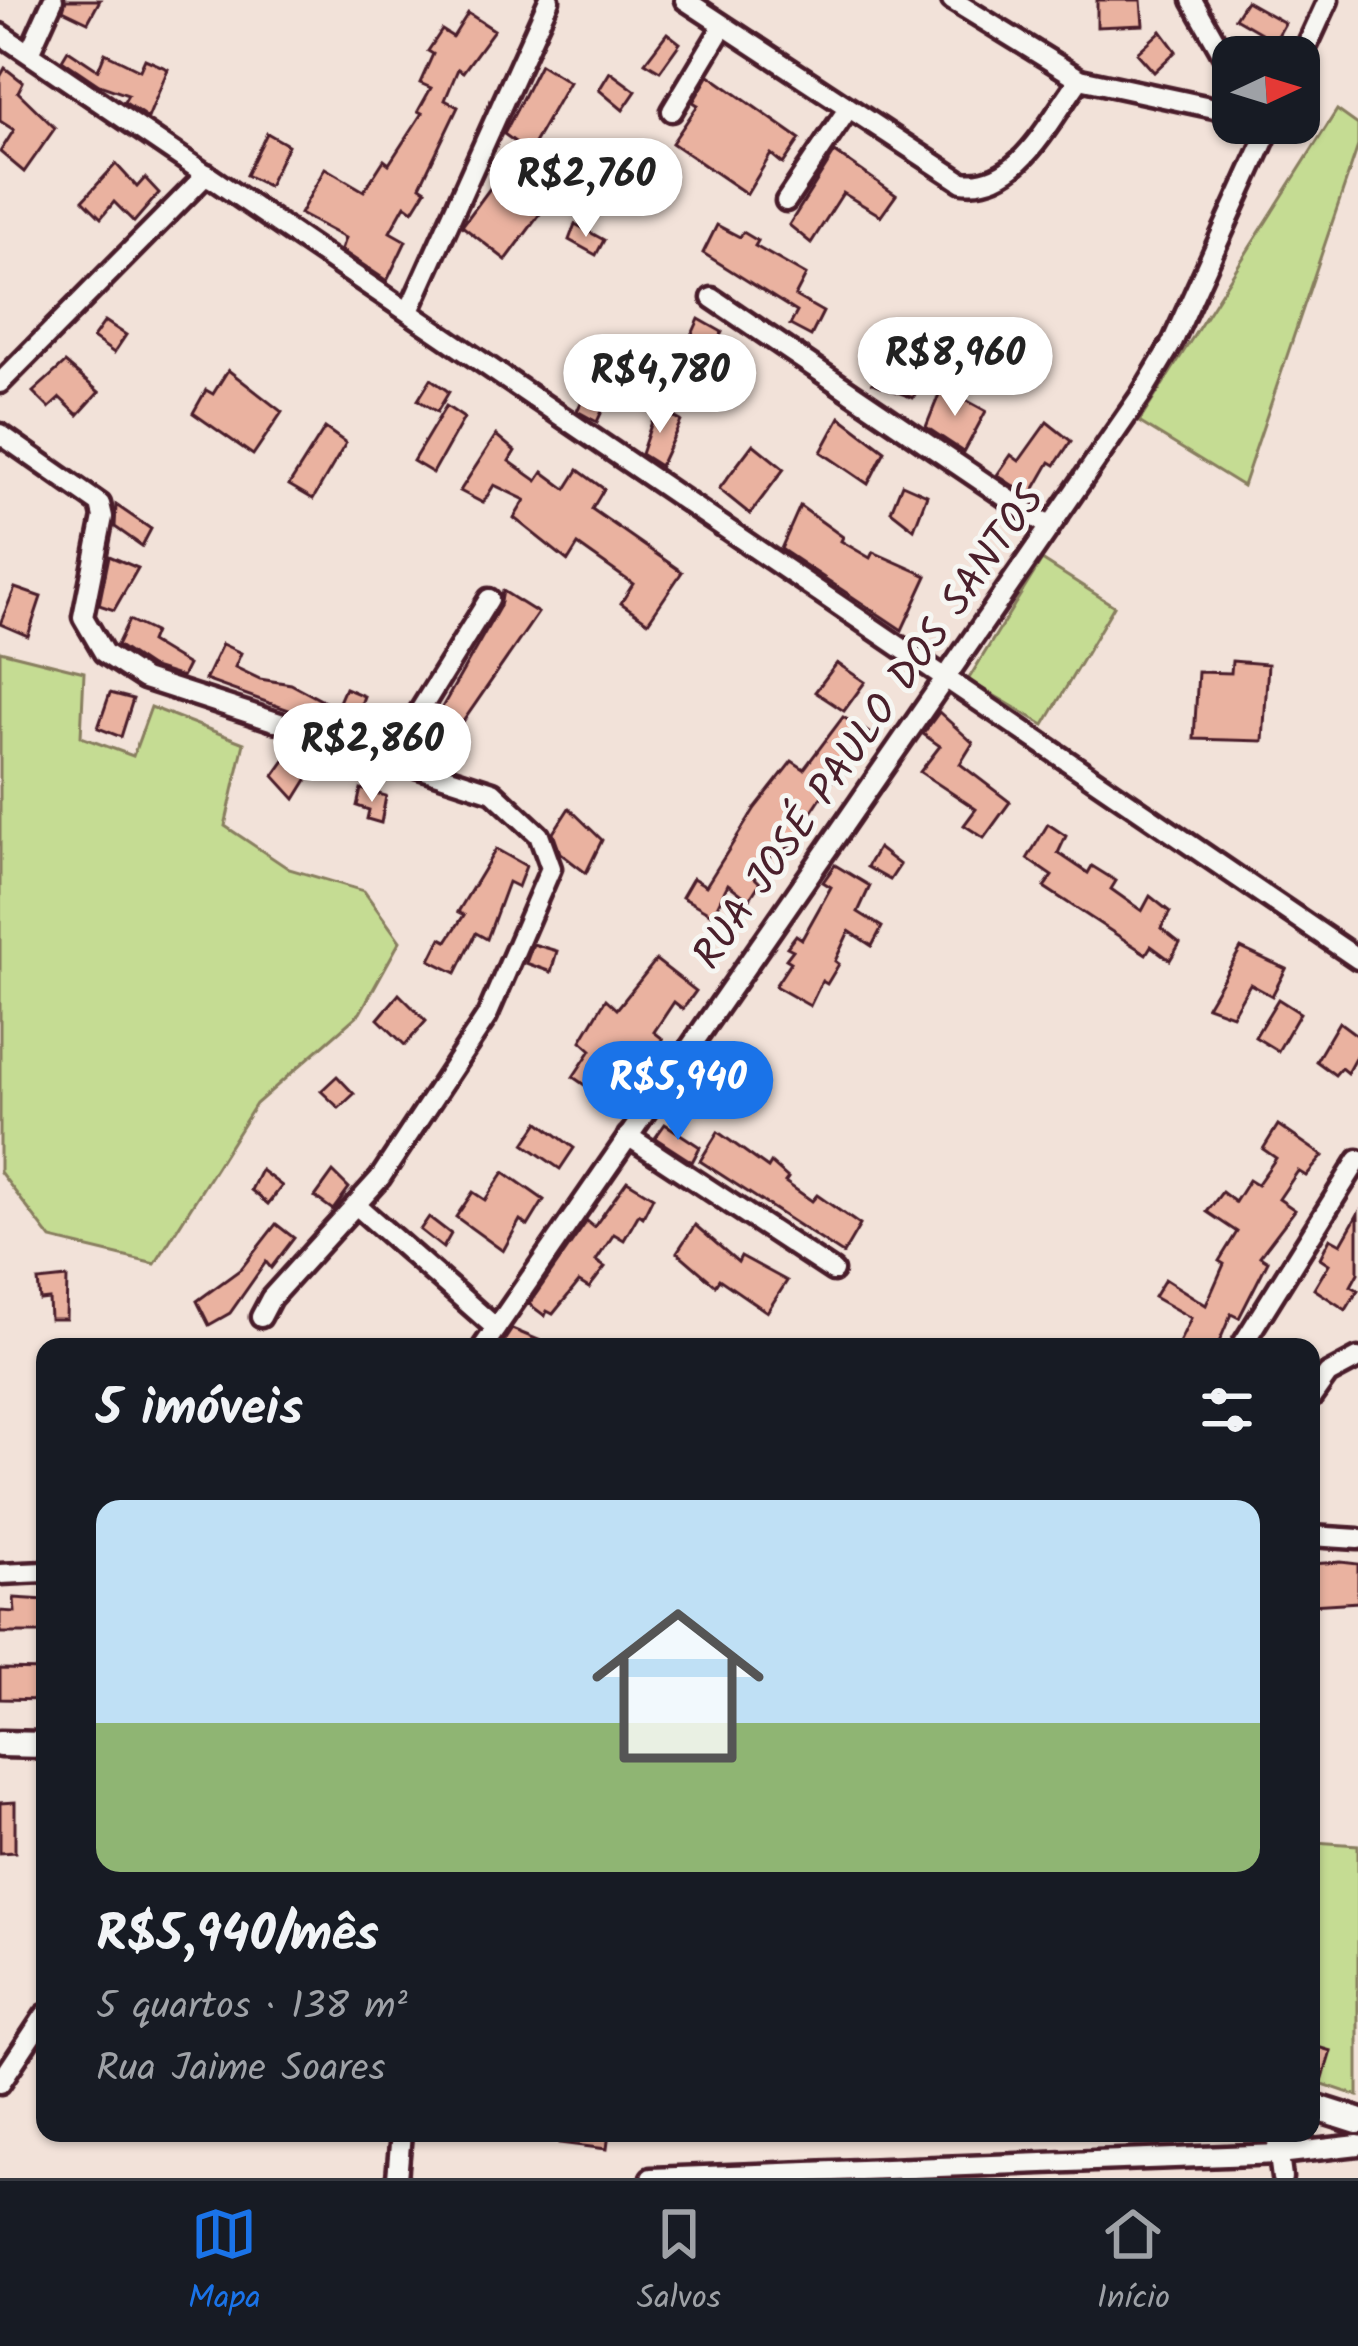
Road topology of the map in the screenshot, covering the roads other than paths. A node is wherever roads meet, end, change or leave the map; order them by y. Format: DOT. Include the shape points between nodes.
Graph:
graph roads {
  1 [pos="53,0"];
  2 [pos="549,0"];
  3 [pos="685,0"];
  4 [pos="952,0"];
  5 [pos="1192,0"];
  6 [pos="1328,0"];
  7 [pos="723,26"];
  8 [pos="0,34"];
  9 [pos="1212,36"];
  10 [pos="1311,36"];
  11 [pos="28,53"];
  12 [pos="1080,80"];
  13 [pos="1212,108"];
  14 [pos="848,109"];
  15 [pos="672,111"];
  16 [pos="1259,144"];
  17 [pos="207,174"];
  18 [pos="785,201"];
  19 [pos="712,298"];
  20 [pos="409,311"];
  21 [pos="0,382"];
  22 [pos="0,434"];
  23 [pos="1048,526"];
  24 [pos="489,598"];
  25 [pos="944,679"];
  26 [pos="390,759"];
  27 [pos="1358,959"];
  28 [pos="628,1136"];
  29 [pos="1358,1160"];
  30 [pos="356,1205"];
  31 [pos="833,1271"];
  32 [pos="261,1317"];
  33 [pos="496,1328"];
  34 [pos="489,1338"];
  35 [pos="1247,1338"];
  36 [pos="1358,1358"];
  37 [pos="1320,1385"];
  38 [pos="1320,1537"];
  39 [pos="1358,1539"];
  40 [pos="36,1572"];
  41 [pos="0,1574"];
  42 [pos="0,1744"];
  43 [pos="36,1745"];
  44 [pos="36,2029"];
  45 [pos="0,2084"];
  46 [pos="1320,2109"];
  47 [pos="1358,2121"];
  48 [pos="400,2142"];
  49 [pos="1277,2142"];
  50 [pos="1358,2145"];
  51 [pos="1279,2154"];
  52 [pos="397,2178"];
  53 [pos="651,2178"];
  54 [pos="1282,2178"];
  1 -- 11 [label="street"];
  2 -- 20 [label="street"];
  3 -- 7 [label="street"];
  4 -- 12 [label="street"];
  5 -- 9 [label="street"];
  6 -- 10 [label="street"];
  7 -- 14 [label="street"];
  7 -- 15 [label="street"];
  8 -- 11 [label="street"];
  11 -- 17 [label="street"];
  12 -- 13 [label="street"];
  12 -- 14 [label="street" via="1010,173 986,185 934,167"];
  14 -- 18 [label="street"];
  16 -- 23 [label="street, RUA JOSÉ PAULO DOS SANTOS" via="1172,344"];
  17 -- 20 [label="street"];
  17 -- 21 [label="street"];
  19 -- 23 [label="street"];
  20 -- 25 [label="street"];
  22 -- 26 [label="street" via="100,504 83,616 104,652 144,679"];
  23 -- 25 [label="street, RUA JOSÉ PAULO DOS SANTOS"];
  24 -- 26 [label="street"];
  25 -- 27 [label="street"];
  25 -- 28 [label="street, RUA JOSÉ PAULO DOS SANTOS"];
  26 -- 30 [label="street" via="493,792 516,809 539,835 550,880 487,1016"];
  28 -- 31 [label="street"];
  28 -- 33 [label="street, RUA JOSÉ PAULO DOS SANTOS"];
  29 -- 35 [label="street"];
  30 -- 32 [label="street"];
  30 -- 33 [label="street"];
  33 -- 34 [label="street, RUA JOSÉ PAULO DOS SANTOS"];
  36 -- 37 [label="street"];
  38 -- 39 [label="street"];
  40 -- 41 [label="street"];
  42 -- 43 [label="main road"];
  44 -- 45 [label="street"];
  46 -- 47 [label="main road"];
  48 -- 52 [label="street"];
  49 -- 51 [label="street"];
  50 -- 51 [label="street"];
  51 -- 53 [label="street"];
  51 -- 54 [label="street"];
}
